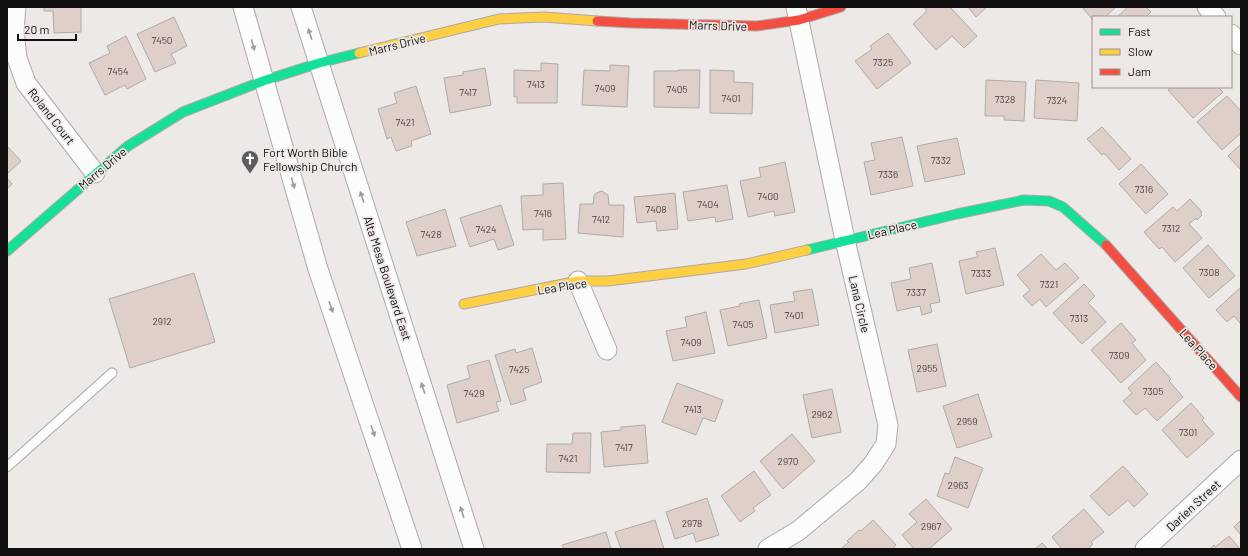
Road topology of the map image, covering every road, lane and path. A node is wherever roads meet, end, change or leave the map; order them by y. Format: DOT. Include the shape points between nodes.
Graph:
graph roads {
  1 [pos="16,7"];
  2 [pos="243,7"];
  3 [pos="301,7"];
  4 [pos="841,7"];
  5 [pos="1207,7"];
  6 [pos="543,12"];
  7 [pos="798,14"];
  8 [pos="1215,16"];
  9 [pos="1232,35"];
  10 [pos="1241,44"];
  11 [pos="319,63"];
  12 [pos="263,81"];
  13 [pos="95,173"];
  14 [pos="845,240"];
  15 [pos="7,251"];
  16 [pos="578,282"];
  17 [pos="464,304"];
  18 [pos="607,350"];
  19 [pos="112,373"];
  20 [pos="1241,397"];
  21 [pos="1241,460"];
  22 [pos="7,467"];
  23 [pos="412,549"];
  24 [pos="474,549"];
  25 [pos="768,549"];
  26 [pos="1146,549"];
  1 -- 13 [label="street, Roland Court" via="14,30 17,58 26,83"];
  2 -- 12 [label="street, one-way"];
  11 -- 3 [label="street, Alta Mesa Boulevard East, one-way"];
  4 -- 7 [label="street, Marrs Drive"];
  5 -- 8 [label="street"];
  6 -- 7 [label="street, Marrs Drive" via="631,23 757,26"];
  6 -- 11 [label="street, Marrs Drive" via="499,19"];
  7 -- 14 [label="street, Lana Circle"];
  9 -- 10 [label="street"];
  11 -- 12 [label="street, Marrs Drive"];
  24 -- 11 [label="street, Alta Mesa Boulevard East, one-way"];
  12 -- 13 [label="street, Marrs Drive" via="183,112 128,146"];
  12 -- 23 [label="street, one-way" via="318,269"];
  13 -- 15 [label="street, Marrs Drive"];
  14 -- 16 [label="street, Lea Place" via="746,264 608,281"];
  14 -- 20 [label="street, Lea Place" via="1024,200 1049,202 1063,207 1108,247"];
  14 -- 25 [label="street, Lana Circle" via="888,425 886,444 858,481 798,532"];
  16 -- 17 [label="street, Lea Place"];
  16 -- 18 [label="street"];
  19 -- 22 [label="lane"];
  21 -- 26 [label="street, Darien Street"];
}
